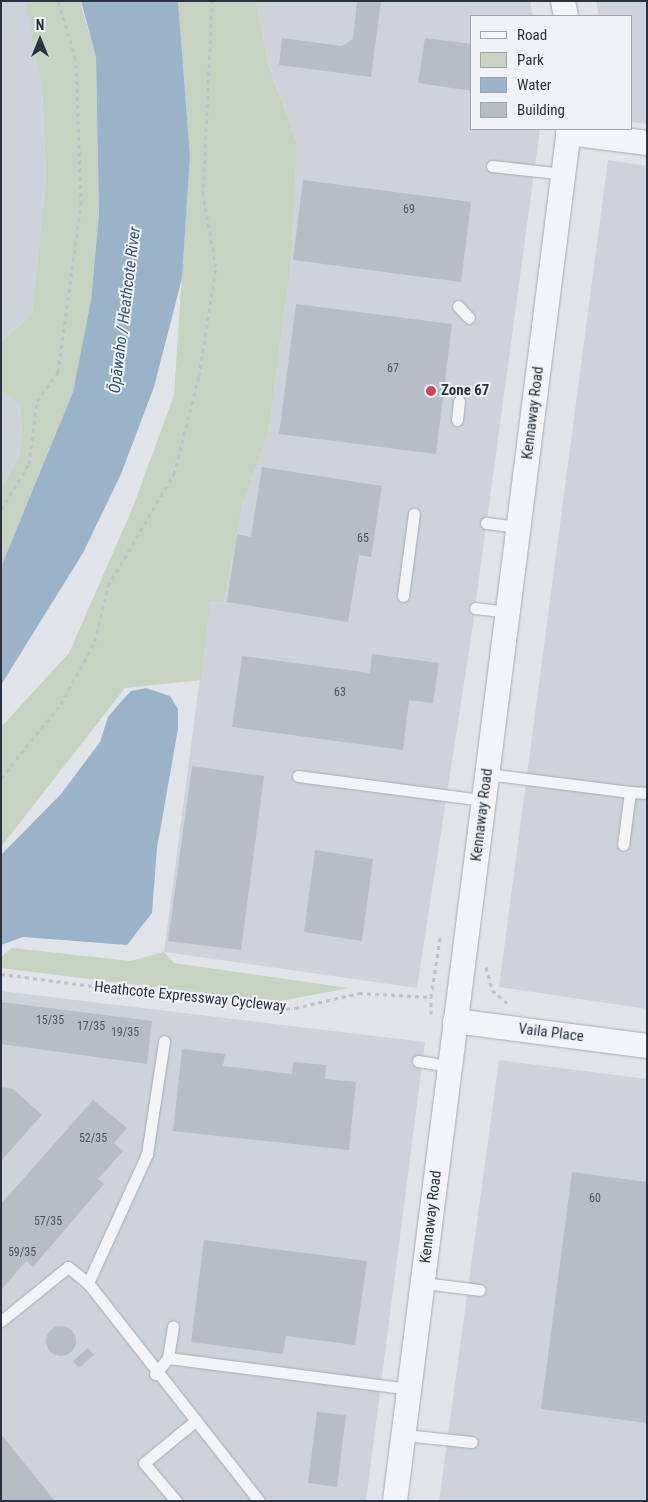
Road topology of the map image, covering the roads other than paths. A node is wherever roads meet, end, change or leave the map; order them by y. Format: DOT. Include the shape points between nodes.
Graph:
graph roads {
  1 [pos="564,1"];
  2 [pos="566,15"];
  3 [pos="569,131"];
  4 [pos="647,143"];
  5 [pos="492,166"];
  6 [pos="564,174"];
  7 [pos="458,306"];
  8 [pos="469,318"];
  9 [pos="459,401"];
  10 [pos="457,420"];
  11 [pos="414,514"];
  12 [pos="486,523"];
  13 [pos="519,527"];
  14 [pos="403,596"];
  15 [pos="475,608"];
  16 [pos="508,612"];
  17 [pos="487,774"];
  18 [pos="298,776"];
  19 [pos="630,792"];
  20 [pos="647,793"];
  21 [pos="483,800"];
  22 [pos="623,845"];
  23 [pos="455,1021"];
  24 [pos="164,1041"];
  25 [pos="647,1046"];
  26 [pos="418,1061"];
  27 [pos="450,1066"];
  28 [pos="88,1283"];
  29 [pos="423,1283"];
  30 [pos="480,1290"];
  31 [pos="1,1321"];
  32 [pos="173,1326"];
  33 [pos="168,1358"];
  34 [pos="155,1374"];
  35 [pos="411,1389"];
  36 [pos="194,1422"];
  37 [pos="404,1435"];
  38 [pos="472,1442"];
  39 [pos="176,1501"];
  40 [pos="259,1501"];
  41 [pos="395,1501"];
  1 -- 2 [label="street"];
  3 -- 4 [label="street"];
  3 -- 6 [label="street, Kennaway Road"];
  5 -- 6 [label="lane"];
  6 -- 13 [label="street, Kennaway Road"];
  7 -- 8 [label="lane"];
  9 -- 10 [label="lane"];
  11 -- 14 [label="lane"];
  12 -- 13 [label="lane"];
  13 -- 16 [label="street, Kennaway Road"];
  15 -- 16 [label="lane"];
  16 -- 17 [label="street, Kennaway Road"];
  17 -- 19 [label="lane"];
  17 -- 21 [label="street, Kennaway Road"];
  18 -- 21 [label="lane"];
  19 -- 20 [label="lane"];
  19 -- 22 [label="lane"];
  21 -- 23 [label="street, Kennaway Road"];
  23 -- 25 [label="street, Vaila Place"];
  23 -- 27 [label="street, Kennaway Road"];
  24 -- 28 [label="lane" via="148,1154"];
  26 -- 27 [label="lane"];
  27 -- 29 [label="street, Kennaway Road"];
  28 -- 31 [label="lane" via="68,1267"];
  28 -- 34 [label="lane"];
  29 -- 30 [label="lane"];
  29 -- 35 [label="street, Kennaway Road"];
  32 -- 33 [label="lane"];
  33 -- 34 [label="lane"];
  33 -- 35 [label="lane"];
  34 -- 36 [label="lane"];
  35 -- 37 [label="street, Kennaway Road"];
  36 -- 39 [label="lane" via="144,1462"];
  36 -- 40 [label="lane"];
  37 -- 38 [label="lane"];
  37 -- 41 [label="street, Kennaway Road"];
}
